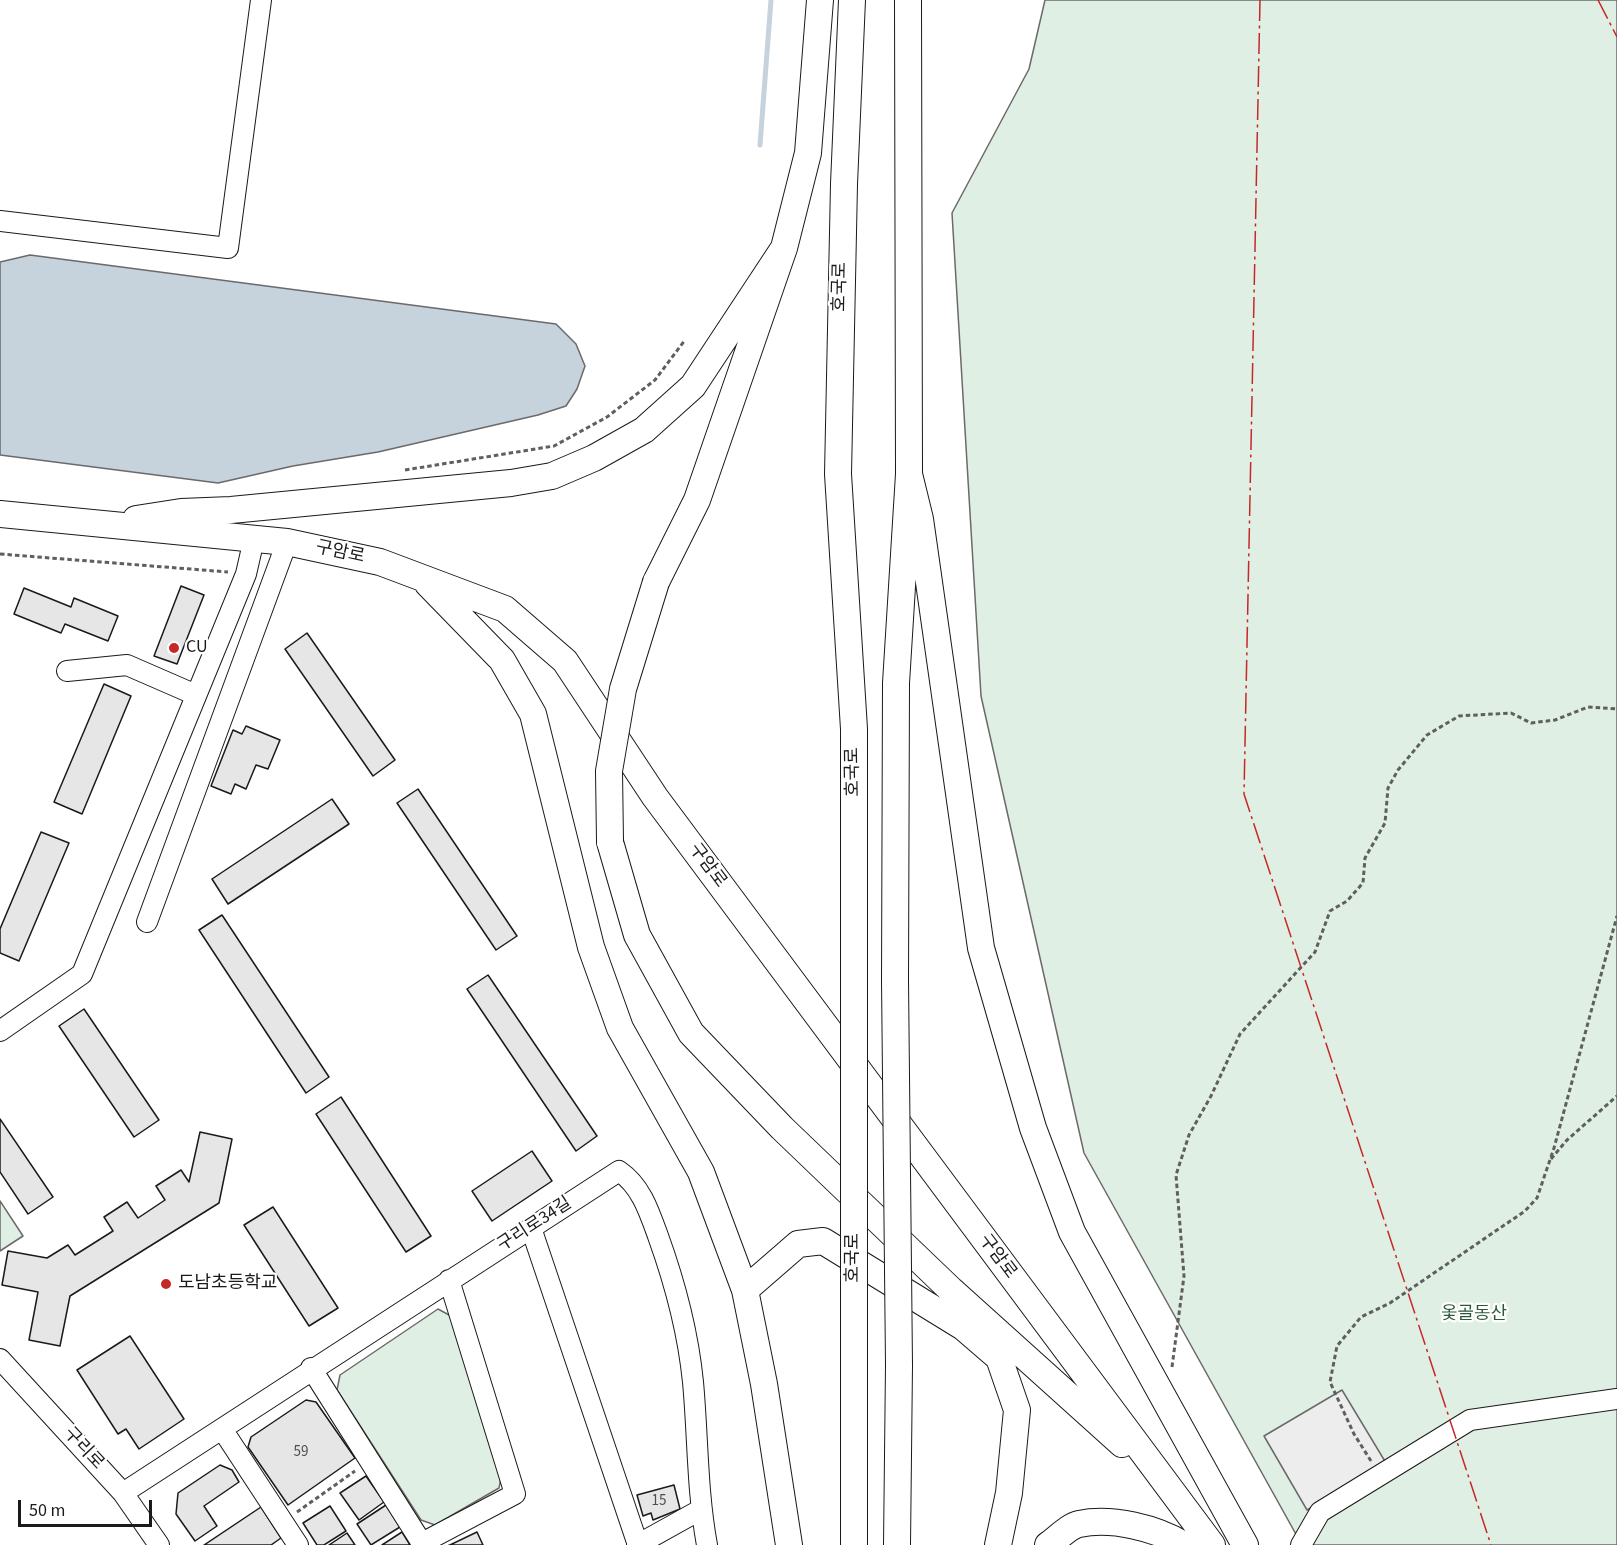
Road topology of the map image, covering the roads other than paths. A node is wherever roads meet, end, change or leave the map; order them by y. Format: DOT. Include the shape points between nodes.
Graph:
graph roads {
  1 [pos="261,0"];
  2 [pos="820,0"];
  3 [pos="852,0"];
  4 [pos="908,0"];
  5 [pos="0,220"];
  6 [pos="784,248"];
  7 [pos="909,474"];
  8 [pos="1,514"];
  9 [pos="97,525"];
  10 [pos="254,539"];
  11 [pos="287,542"];
  12 [pos="421,578"];
  13 [pos="67,671"];
  14 [pos="196,695"];
  15 [pos="147,922"];
  16 [pos="0,1031"];
  17 [pos="531,1228"];
  18 [pos="449,1280"];
  19 [pos="745,1290"];
  20 [pos="0,1359"];
  21 [pos="311,1368"];
  22 [pos="1617,1399"];
  23 [pos="222,1429"];
  24 [pos="1164,1482"];
  25 [pos="123,1493"];
  26 [pos="700,1510"];
  27 [pos="423,1544"];
  28 [pos="159,1545"];
  29 [pos="298,1545"];
  30 [pos="638,1545"];
  31 [pos="707,1545"];
  32 [pos="789,1545"];
  33 [pos="854,1545"];
  34 [pos="897,1545"];
  35 [pos="998,1545"];
  36 [pos="1048,1545"];
  37 [pos="1184,1545"];
  38 [pos="1212,1545"];
  39 [pos="1245,1545"];
  40 [pos="1301,1545"];
  1 -- 5 [label="street" via="228,248"];
  2 -- 6 [label="main road" via="808,153"];
  3 -- 33 [label="main road, 호국로, bridge" via="838,474 854,729"];
  4 -- 7 [label="main road"];
  6 -- 9 [label="main road" via="693,386 644,430 552,476 511,483 181,512"];
  6 -- 24 [label="main road, bridge" via="697,501 656,582 621,700 609,771 610,842 637,935 691,1033 782,1128"];
  7 -- 34 [label="main road, bridge" via="896,683"];
  7 -- 39 [label="main road" via="920,519 981,948 1033,1128 1072,1232"];
  8 -- 9 [label="main road, 구암로"];
  9 -- 10 [label="main road, 구암로"];
  10 -- 11 [label="main road, 구암로"];
  10 -- 14 [label="street" via="246,574"];
  11 -- 12 [label="main road, 구암로" via="380,562"];
  11 -- 15 [label="street"];
  12 -- 19 [label="main road" via="502,660 533,714 591,947 620,1028 700,1172"];
  12 -- 24 [label="main road, 구암로" via="505,609 565,661 655,797"];
  13 -- 14 [label="street" via="127,665"];
  14 -- 16 [label="street" via="82,974"];
  17 -- 18 [label="street, 구리로34길"];
  17 -- 26 [label="street, 구리로34길" via="618,1171 631,1179 646,1204 673,1277 684,1328 693,1381"];
  17 -- 30 [label="street"];
  18 -- 21 [label="street, 구리로34길"];
  18 -- 27 [label="street" via="515,1494"];
  19 -- 32 [label="main road"];
  19 -- 35 [label="main road" via="798,1244 823,1241 963,1327 999,1358 1017,1410 1009,1493"];
  20 -- 25 [label="street, 구리로"];
  21 -- 23 [label="street, 구리로34길"];
  21 -- 27 [label="street"];
  22 -- 40 [label="street" via="1470,1420 1320,1512"];
  23 -- 25 [label="street, 구리로34길"];
  23 -- 29 [label="street"];
  24 -- 38 [label="main road, 구암로"];
  25 -- 28 [label="street, 구리로"];
  26 -- 30 [label="street"];
  26 -- 31 [label="street, 구리로34길"];
  36 -- 37 [label="main road" via="1077,1524 1121,1523 1171,1537"];
}
